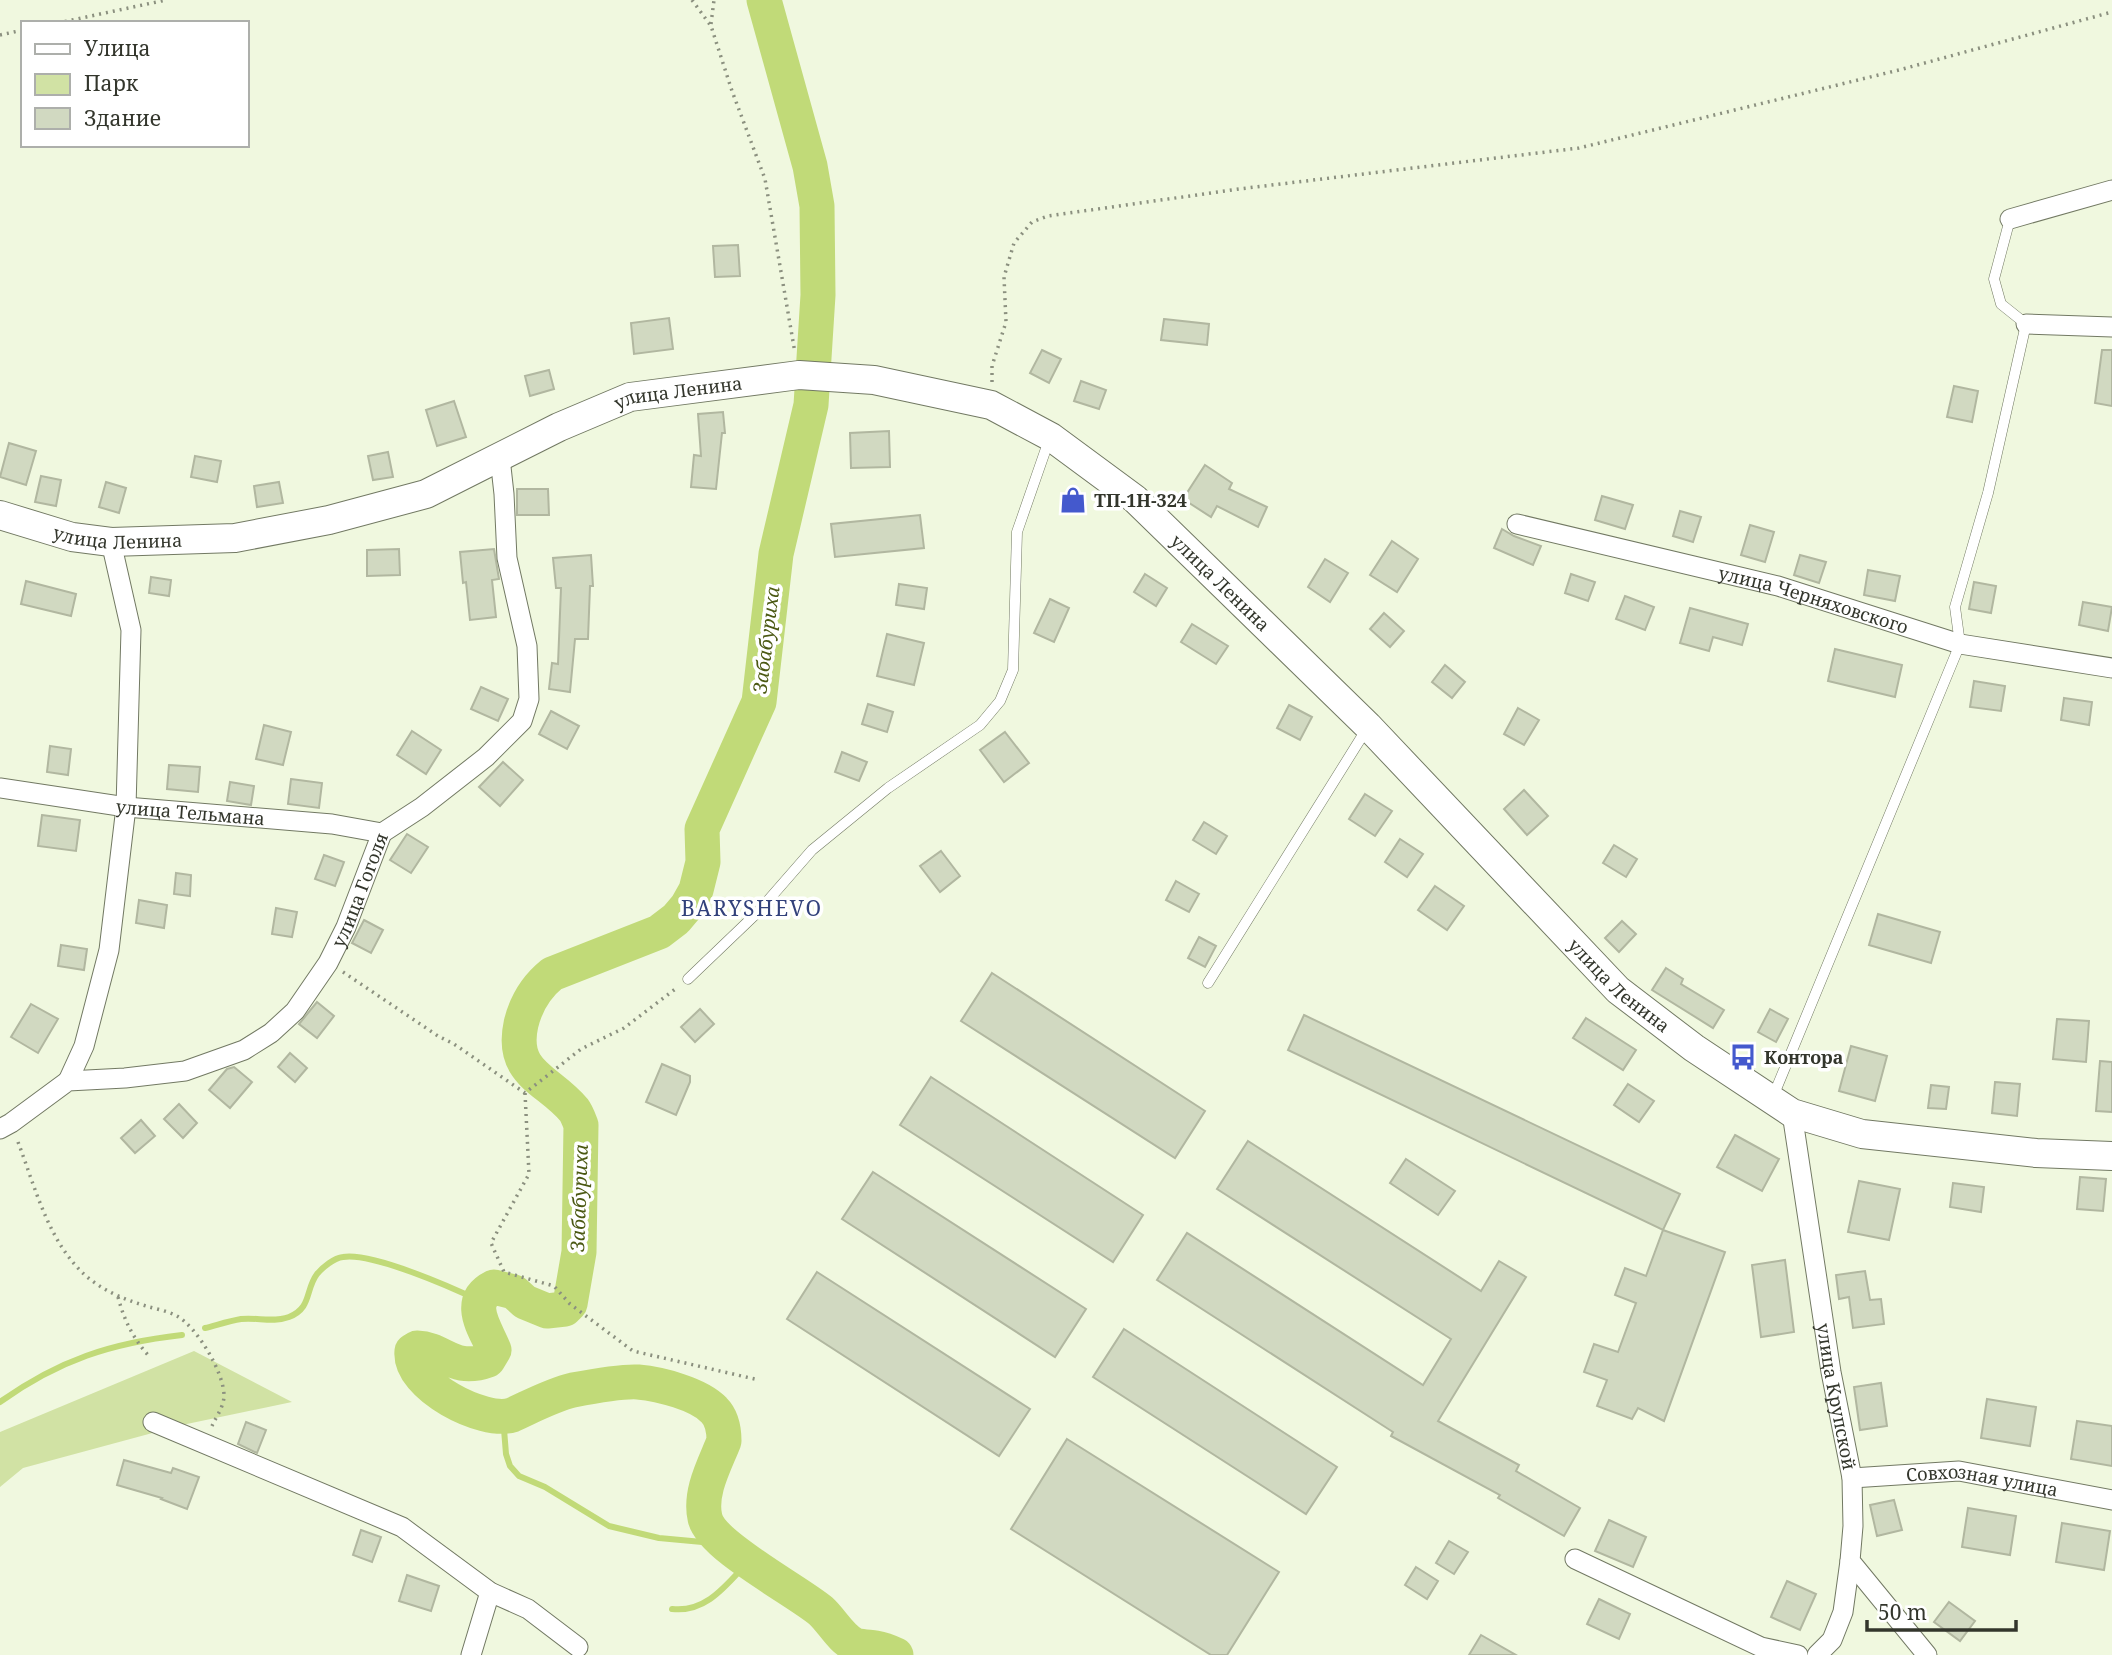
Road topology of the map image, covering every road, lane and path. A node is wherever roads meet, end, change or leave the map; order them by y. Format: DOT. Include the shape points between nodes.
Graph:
graph roads {
  1 [pos="166,0"];
  2 [pos="692,0"];
  3 [pos="715,0"];
  4 [pos="2112,12"];
  5 [pos="67,21"];
  6 [pos="711,26"];
  7 [pos="21,30"];
  8 [pos="0,35"];
  9 [pos="2112,190"];
  10 [pos="2010,219"];
  11 [pos="2026,324"];
  12 [pos="2112,327"];
  13 [pos="799,375"];
  14 [pos="990,405"];
  15 [pos="1051,437"];
  16 [pos="500,458"];
  17 [pos="0,515"];
  18 [pos="1517,524"];
  19 [pos="111,542"];
  20 [pos="1960,645"];
  21 [pos="2112,668"];
  22 [pos="1368,726"];
  23 [pos="0,788"];
  24 [pos="126,807"];
  25 [pos="382,833"];
  26 [pos="328,963"];
  27 [pos="688,979"];
  28 [pos="1208,983"];
  29 [pos="68,1081"];
  30 [pos="525,1093"];
  31 [pos="1782,1106"];
  32 [pos="6,1126"];
  33 [pos="2112,1156"];
  34 [pos="118,1297"];
  35 [pos="148,1355"];
  36 [pos="759,1380"];
  37 [pos="153,1422"];
  38 [pos="203,1443"];
  39 [pos="1852,1478"];
  40 [pos="2112,1500"];
  41 [pos="1576,1559"];
  42 [pos="1850,1561"];
  43 [pos="490,1592"];
  44 [pos="578,1647"];
  45 [pos="471,1655"];
  46 [pos="1798,1655"];
  47 [pos="1817,1655"];
  48 [pos="1927,1655"];
  1 -- 5 [label="path"];
  2 -- 6 [label="path"];
  3 -- 6 [label="path"];
  4 -- 14 [label="path" via="1580,148 1048,216 1032,222 1014,243 1004,277 1006,322 992,366"];
  6 -- 13 [label="path" via="765,179"];
  7 -- 8 [label="path"];
  9 -- 10 [label="street"];
  10 -- 11 [label="lane" via="1994,279 2001,304"];
  11 -- 12 [label="street"];
  11 -- 20 [label="lane" via="1988,493 1955,607"];
  13 -- 14 [label="main road, улица Ленина" via="850,378"];
  13 -- 16 [label="main road, улица Ленина" via="630,397"];
  14 -- 15 [label="main road, улица Ленина"];
  15 -- 22 [label="main road, улица Ленина" via="1135,499"];
  15 -- 27 [label="lane" via="1017,532 1013,670 1000,701 980,725 888,788 812,849 758,912"];
  16 -- 19 [label="main road, улица Ленина" via="426,494 329,520 235,538"];
  16 -- 25 [label="street, улица Гоголя" via="507,558 527,646 529,699 522,721 486,757"];
  17 -- 19 [label="main road, улица Ленина" via="72,537"];
  18 -- 20 [label="street, улица Черняховского" via="1778,586"];
  19 -- 24 [label="street" via="131,629"];
  20 -- 21 [label="street, улица Черняховского"];
  20 -- 31 [label="lane"];
  22 -- 28 [label="lane"];
  22 -- 31 [label="main road, улица Ленина" via="1618,990"];
  23 -- 24 [label="street, улица Тельмана"];
  24 -- 25 [label="street, улица Тельмана" via="332,824"];
  24 -- 29 [label="street" via="109,950 84,1046"];
  25 -- 26 [label="street, улица Гоголя"];
  26 -- 29 [label="street, улица Гоголя" via="295,1011 244,1050 185,1071"];
  26 -- 30 [label="path"];
  27 -- 30 [label="path" via="624,1028 581,1049"];
  29 -- 32 [label="street"];
  30 -- 36 [label="path" via="529,1174 491,1243 503,1272 554,1286 570,1304 633,1351"];
  31 -- 33 [label="main road, улица Ленина" via="1862,1135"];
  31 -- 39 [label="street, улица Крупской"];
  32 -- 34 [label="path" via="62,1247 88,1278"];
  34 -- 35 [label="path" via="132,1334"];
  34 -- 38 [label="path" via="185,1321 218,1371 223,1404"];
  37 -- 38 [label="street"];
  38 -- 43 [label="street" via="402,1527"];
  39 -- 40 [label="street, Совхозная улица" via="1959,1471"];
  39 -- 42 [label="street, улица Крупской"];
  41 -- 46 [label="street" via="1761,1647"];
  42 -- 47 [label="street, улица Крупской" via="1843,1612 1832,1640"];
  42 -- 48 [label="street"];
  43 -- 44 [label="street" via="528,1609"];
  43 -- 45 [label="street"];
}
